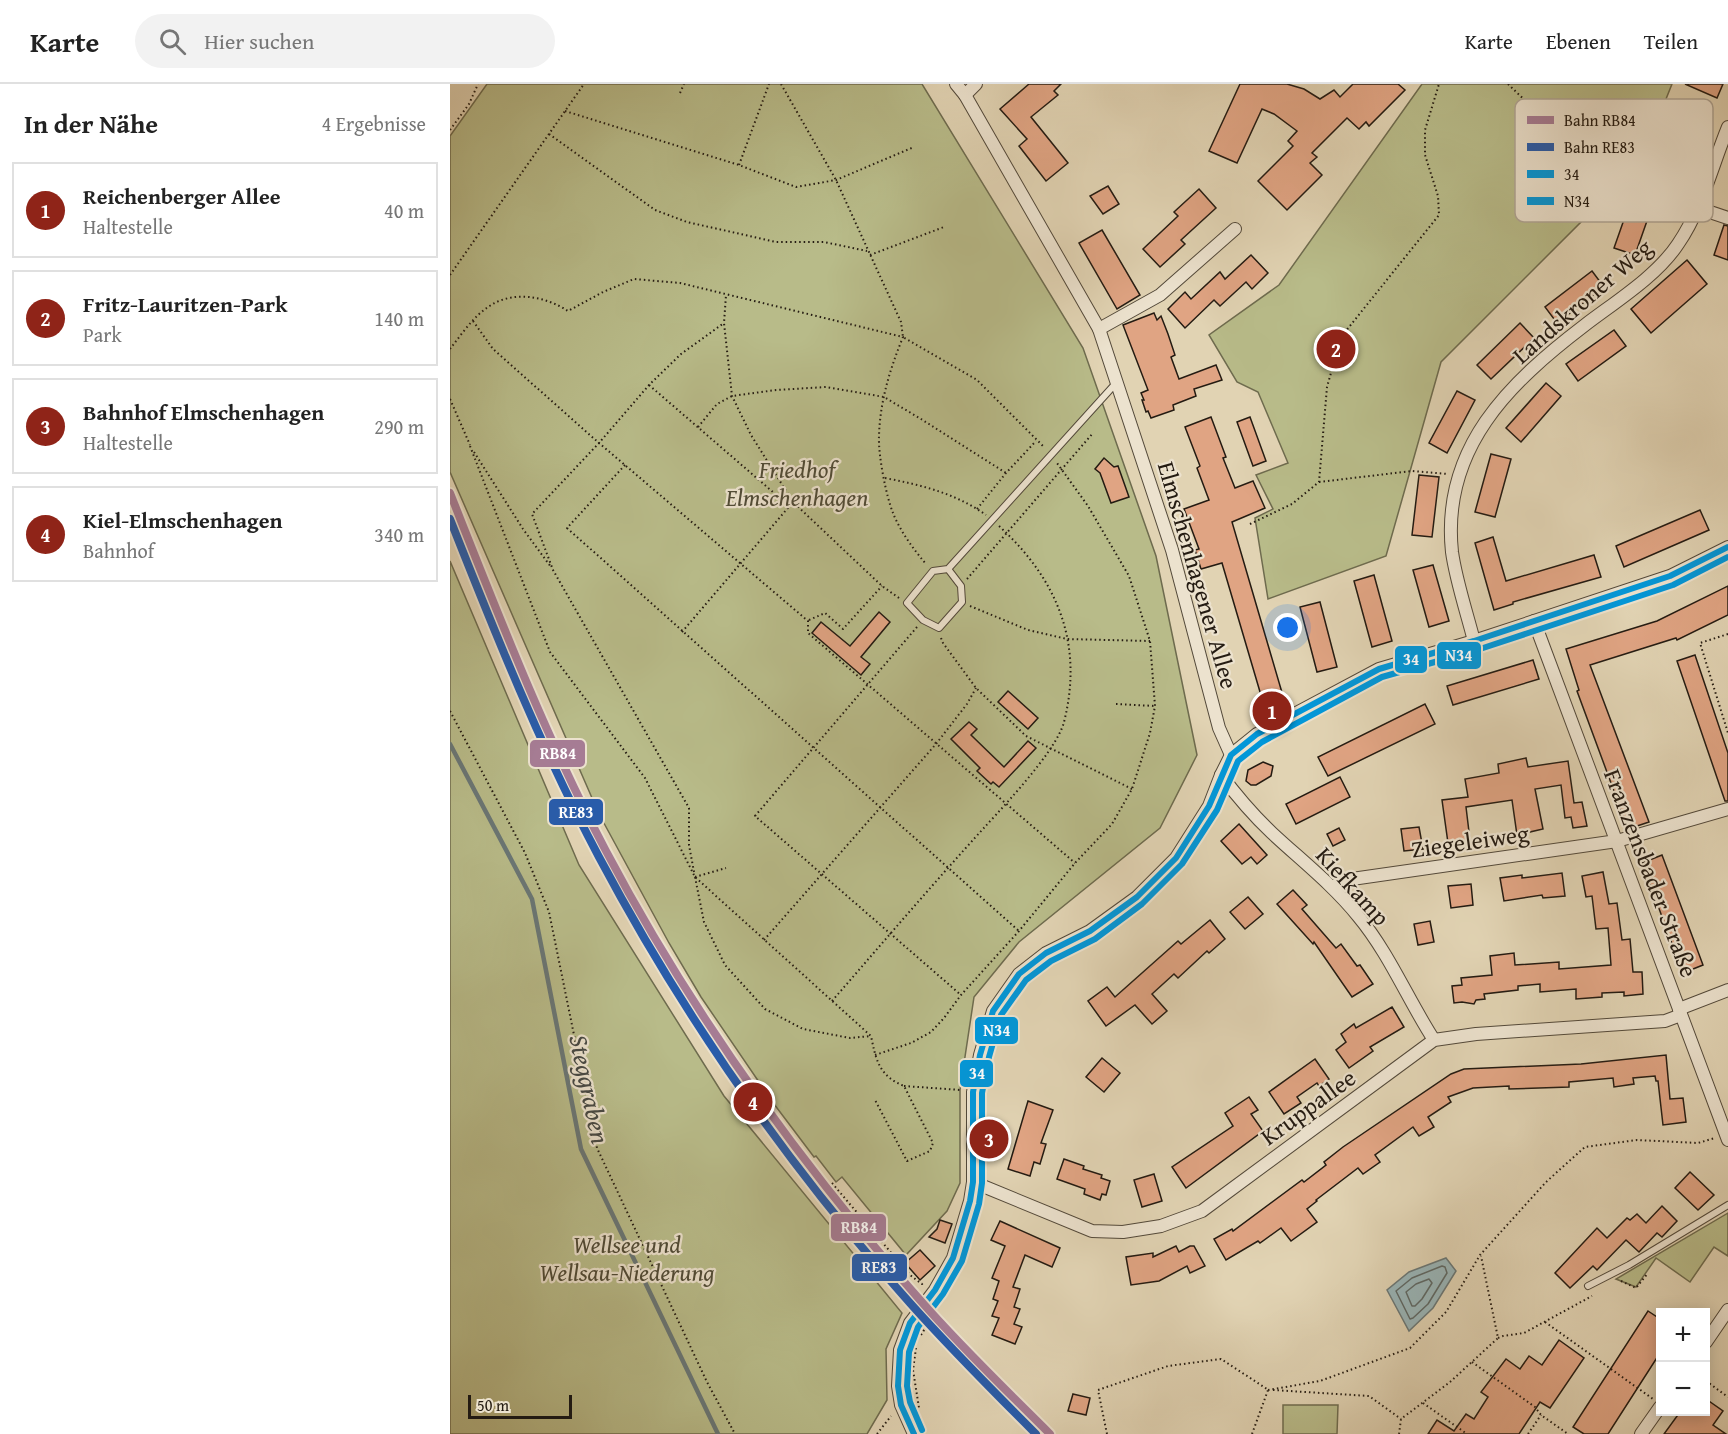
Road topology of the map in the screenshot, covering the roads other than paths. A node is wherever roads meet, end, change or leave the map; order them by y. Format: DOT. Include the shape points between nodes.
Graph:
graph roads {
  1 [pos="956,84"];
  2 [pos="976,84"];
  3 [pos="965,95"];
  4 [pos="1728,127"];
  5 [pos="1713,168"];
  6 [pos="1713,213"];
  7 [pos="1728,218"];
  8 [pos="1690,222"];
  9 [pos="1235,229"];
  10 [pos="1099,329"];
  11 [pos="1118,382"];
  12 [pos="1728,547"];
  13 [pos="948,569"];
  14 [pos="1534,621"];
  15 [pos="1474,641"];
  16 [pos="1232,755"];
  17 [pos="1221,775"];
  18 [pos="1728,809"];
  19 [pos="1617,841"];
  20 [pos="1332,888"];
  21 [pos="1728,990"];
  22 [pos="1680,1012"];
  23 [pos="1434,1040"];
  24 [pos="1727,1137"];
  25 [pos="973,1182"];
  26 [pos="1728,1205"];
  27 [pos="1588,1286"];
  28 [pos="1728,1310"];
  29 [pos="1710,1336"];
  30 [pos="1656,1412"];
  31 [pos="914,1434"];
  32 [pos="1641,1434"];
  1 -- 3 [label="street, Elmschenhagener Allee"];
  2 -- 3 [label="street"];
  3 -- 10 [label="street, Elmschenhagener Allee"];
  4 -- 5 [label="street, Landskroner Weg"];
  6 -- 7 [label="street"];
  8 -- 15 [label="street, Landskroner Weg" via="1678,245 1658,268 1548,354 1489,414 1472,442 1458,476 1452,513 1452,553"];
  9 -- 10 [label="street" via="1160,295"];
  10 -- 11 [label="street, Elmschenhagener Allee"];
  11 -- 13 [label="lane"];
  11 -- 16 [label="street, Elmschenhagener Allee" via="1172,550 1219,729"];
  12 -- 14 [label="street" via="1670,576"];
  13 -- 13 [label="lane" via="933,571 907,603 922,620 939,628 962,602 961,586"];
  14 -- 15 [label="street"];
  14 -- 19 [label="street, Franzensbader Straße"];
  15 -- 16 [label="street" via="1379,669 1257,734"];
  16 -- 17 [label="street"];
  17 -- 20 [label="street, Kiefkamp" via="1271,832"];
  17 -- 25 [label="street" via="1209,806 1176,858 1137,897 1019,974 993,1011 973,1092"];
  18 -- 19 [label="street, Ziegeleiweg"];
  19 -- 20 [label="street, Ziegeleiweg" via="1346,880"];
  19 -- 22 [label="street, Franzensbader Straße"];
  20 -- 23 [label="street, Kiefkamp" via="1359,916"];
  21 -- 22 [label="street, Kruppallee"];
  22 -- 23 [label="street, Kruppallee" via="1665,1021"];
  22 -- 24 [label="street, Franzensbader Straße"];
  23 -- 25 [label="street, Kruppallee" via="1202,1211 1161,1226 1123,1232 1092,1231"];
  25 -- 31 [label="street" via="953,1258 910,1323 900,1350 901,1405"];
  26 -- 27 [label="lane"];
  28 -- 29 [label="street"];
  30 -- 32 [label="street"];
}
